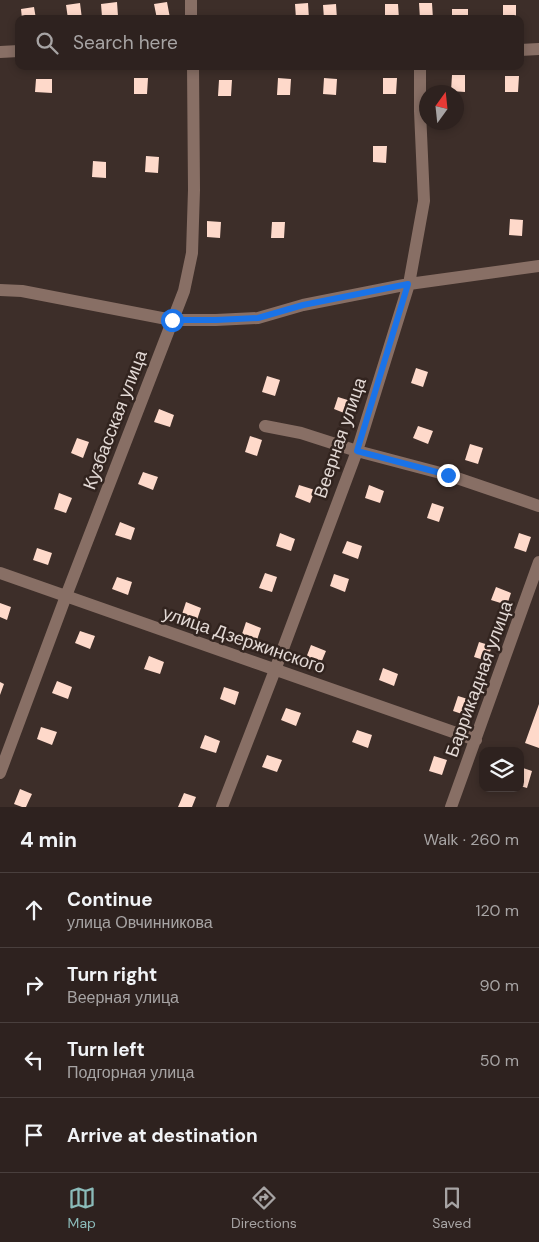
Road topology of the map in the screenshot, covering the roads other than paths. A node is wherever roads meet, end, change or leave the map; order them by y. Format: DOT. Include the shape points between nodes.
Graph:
graph roads {
  1 [pos="190,0"];
  2 [pos="191,15"];
  3 [pos="539,49"];
  4 [pos="524,50"];
  5 [pos="15,51"];
  6 [pos="0,52"];
  7 [pos="192,70"];
  8 [pos="420,70"];
  9 [pos="539,266"];
  10 [pos="408,284"];
  11 [pos="0,290"];
  12 [pos="172,320"];
  13 [pos="265,426"];
  14 [pos="357,451"];
  15 [pos="539,506"];
  16 [pos="539,562"];
  17 [pos="0,573"];
  18 [pos="66,596"];
  19 [pos="275,670"];
  20 [pos="476,740"];
  21 [pos="0,773"];
  22 [pos="222,807"];
  23 [pos="452,807"];
  1 -- 2 [label="street"];
  3 -- 4 [label="street"];
  5 -- 6 [label="street"];
  7 -- 12 [label="street, Кузбасская улица" via="192,253 184,291"];
  8 -- 10 [label="street, Веерная улица" via="424,201"];
  9 -- 10 [label="street"];
  10 -- 12 [label="street" via="303,305 258,318"];
  10 -- 14 [label="street, Веерная улица"];
  11 -- 12 [label="street" via="22,291"];
  12 -- 18 [label="street, Кузбасская улица"];
  13 -- 14 [label="street" via="302,433"];
  14 -- 15 [label="street" via="448,475"];
  14 -- 19 [label="street, Веерная улица"];
  16 -- 20 [label="street, Баррикадная улица"];
  17 -- 18 [label="street, улица Дзержинского"];
  18 -- 19 [label="street, улица Дзержинского"];
  18 -- 21 [label="street, Кузбасская улица"];
  19 -- 20 [label="street, улица Дзержинского"];
  19 -- 22 [label="street, Веерная улица"];
  20 -- 23 [label="street, Баррикадная улица"];
}
